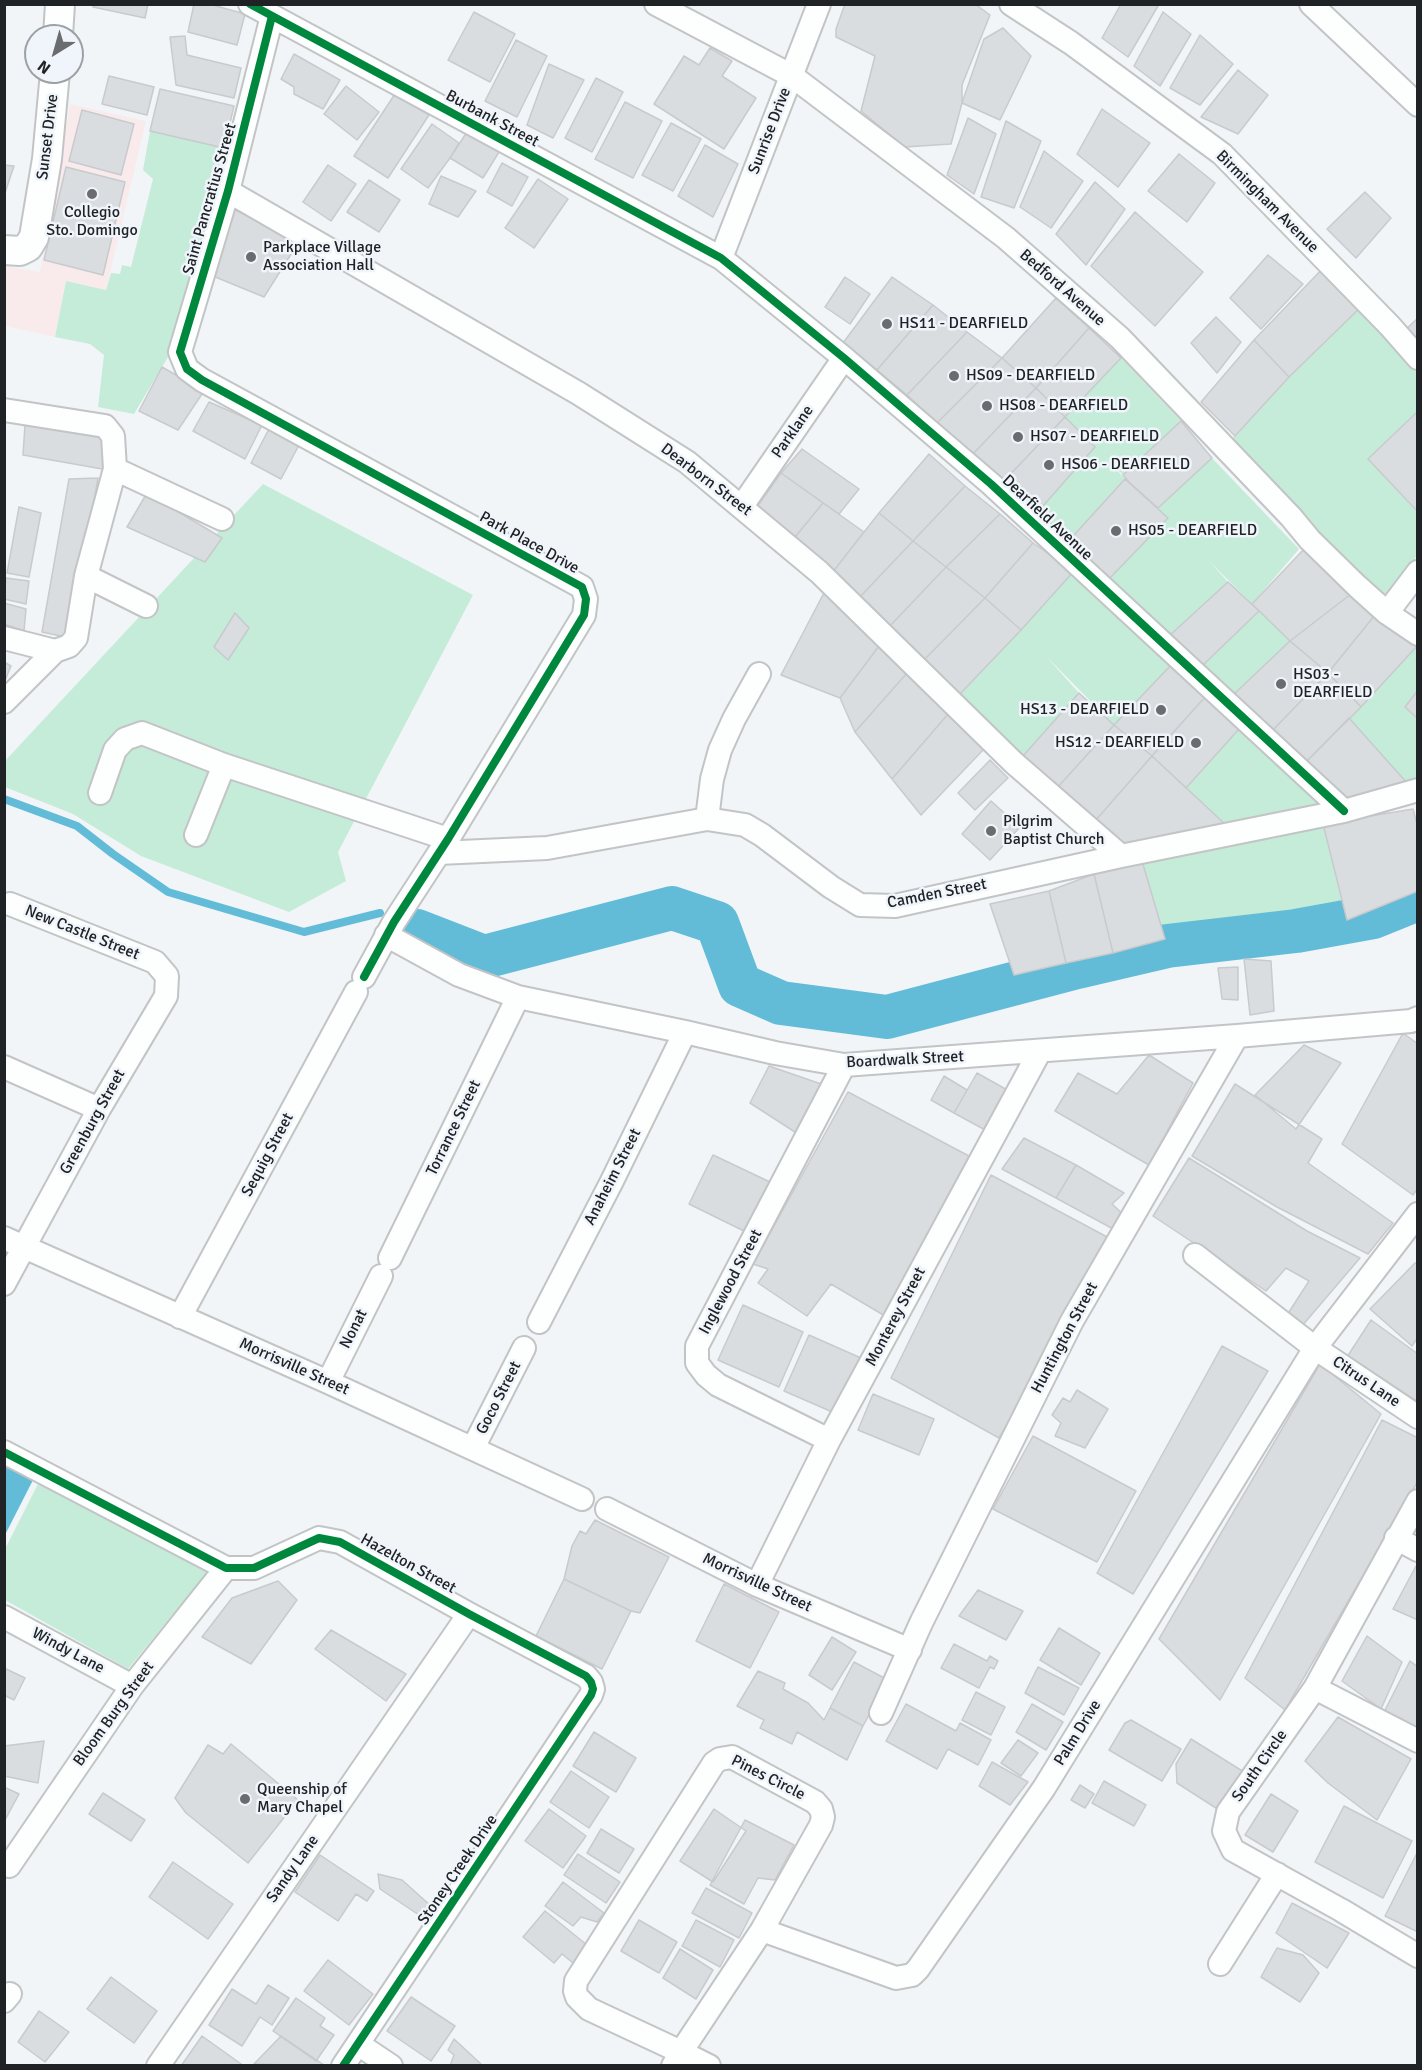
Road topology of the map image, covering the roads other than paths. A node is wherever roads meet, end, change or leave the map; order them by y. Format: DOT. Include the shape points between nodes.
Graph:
graph roads {
  1 [pos="60,4"];
  2 [pos="250,4"];
  3 [pos="656,4"];
  4 [pos="819,4"];
  5 [pos="1011,4"];
  6 [pos="1311,4"];
  7 [pos="272,16"];
  8 [pos="59,24"];
  9 [pos="792,76"];
  10 [pos="55,84"];
  11 [pos="1418,105"];
  12 [pos="228,191"];
  13 [pos="4,250"];
  14 [pos="721,258"];
  15 [pos="844,358"];
  16 [pos="1418,358"];
  17 [pos="202,380"];
  18 [pos="4,410"];
  19 [pos="115,469"];
  20 [pos="742,506"];
  21 [pos="222,519"];
  22 [pos="1418,572"];
  23 [pos="86,576"];
  24 [pos="146,606"];
  25 [pos="1387,613"];
  26 [pos="1418,634"];
  27 [pos="4,638"];
  28 [pos="55,651"];
  29 [pos="759,674"];
  30 [pos="4,702"];
  31 [pos="224,765"];
  32 [pos="1418,790"];
  33 [pos="100,793"];
  34 [pos="1344,811"];
  35 [pos="707,819"];
  36 [pos="196,835"];
  37 [pos="443,846"];
  38 [pos="1120,856"];
  39 [pos="10,904"];
  40 [pos="386,935"];
  41 [pos="155,962"];
  42 [pos="518,997"];
  43 [pos="1418,1018"];
  44 [pos="685,1032"];
  45 [pos="1237,1036"];
  46 [pos="1040,1051"];
  47 [pos="844,1065"];
  48 [pos="4,1067"];
  49 [pos="99,1109"];
  50 [pos="1414,1225"];
  51 [pos="14,1242"];
  52 [pos="1195,1255"];
  53 [pos="385,1267"];
  54 [pos="4,1284"];
  55 [pos="180,1317"];
  56 [pos="539,1322"];
  57 [pos="524,1348"];
  58 [pos="1316,1348"];
  59 [pos="328,1382"];
  60 [pos="1418,1417"];
  61 [pos="829,1440"];
  62 [pos="473,1448"];
  63 [pos="4,1452"];
  64 [pos="582,1499"];
  65 [pos="1418,1501"];
  66 [pos="607,1509"];
  67 [pos="1396,1538"];
  68 [pos="1418,1550"];
  69 [pos="226,1568"];
  70 [pos="757,1585"];
  71 [pos="469,1614"];
  72 [pos="4,1617"];
  73 [pos="910,1650"];
  74 [pos="132,1686"];
  75 [pos="1315,1688"];
  76 [pos="593,1689"];
  77 [pos="880,1713"];
  78 [pos="1418,1741"];
  79 [pos="9,1866"];
  80 [pos="1277,1874"];
  81 [pos="762,1930"];
  82 [pos="1418,1956"];
  83 [pos="1220,1964"];
  84 [pos="358,2044"];
  85 [pos="677,2059"];
  86 [pos="158,2066"];
  87 [pos="344,2066"];
  88 [pos="391,2066"];
  89 [pos="709,2066"];
  1 -- 8 [label="street"];
  2 -- 7 [label="street, Burbank Street"];
  3 -- 9 [label="street, Bedford Avenue"];
  4 -- 9 [label="street, Sunrise Drive"];
  5 -- 16 [label="street, Birmingham Avenue" via="1222,154"];
  6 -- 11 [label="street"];
  7 -- 12 [label="street, Saint Pancratius Street"];
  7 -- 14 [label="street, Burbank Street"];
  9 -- 14 [label="street, Sunrise Drive"];
  9 -- 25 [label="street, Bedford Avenue" via="1006,238 1120,338 1310,540"];
  10 -- 13 [label="street, Sunset Drive" via="34,237 20,251"];
  12 -- 17 [label="street, Saint Pancratius Street" via="180,352 187,369"];
  12 -- 20 [label="street, Dearborn Street" via="578,393 687,462"];
  14 -- 15 [label="street, Dearfield Avenue"];
  15 -- 20 [label="street, Parklane"];
  15 -- 34 [label="street, Dearfield Avenue" via="990,484"];
  17 -- 37 [label="street, Park Place Drive" via="582,587 586,599 584,615"];
  18 -- 19 [label="street" via="105,426 114,436"];
  19 -- 21 [label="street"];
  19 -- 23 [label="street"];
  20 -- 38 [label="street, Dearborn Street" via="819,572 1014,764"];
  22 -- 25 [label="street"];
  23 -- 24 [label="street"];
  23 -- 28 [label="street" via="76,638 69,646"];
  25 -- 26 [label="street, Bedford Avenue"];
  27 -- 28 [label="street"];
  28 -- 30 [label="street"];
  29 -- 35 [label="street" via="720,750"];
  31 -- 33 [label="street" via="142,733 125,739 115,750"];
  31 -- 36 [label="street"];
  31 -- 37 [label="street"];
  32 -- 34 [label="street, Camden Street"];
  34 -- 38 [label="street, Camden Street"];
  35 -- 37 [label="street, Camden Street" via="547,848"];
  35 -- 38 [label="street, Camden Street" via="745,825 860,905 895,906"];
  37 -- 40 [label="street, Park Place Drive"];
  39 -- 41 [label="street, New Castle Street"];
  40 -- 42 [label="street, Boardwalk Street" via="459,975"];
  40 -- 55 [label="street, Sequig Street"];
  41 -- 49 [label="street, Greenburg Street" via="167,976 166,996"];
  42 -- 44 [label="street, Boardwalk Street"];
  42 -- 53 [label="street, Torrance Street"];
  43 -- 45 [label="street, Boardwalk Street"];
  44 -- 47 [label="street, Boardwalk Street"];
  44 -- 56 [label="street, Anaheim Street"];
  45 -- 46 [label="street, Boardwalk Street"];
  45 -- 73 [label="street, Huntington Street" via="1071,1321"];
  46 -- 47 [label="street, Boardwalk Street"];
  46 -- 61 [label="street, Monterey Street"];
  47 -- 61 [label="street, Inglewood Street" via="697,1346 697,1363 718,1385"];
  48 -- 49 [label="street"];
  49 -- 51 [label="street, Greenburg Street"];
  50 -- 58 [label="street, Palm Drive"];
  51 -- 54 [label="street, Greenburg Street"];
  51 -- 55 [label="street, Morrisville Street"];
  52 -- 58 [label="street, Citrus Lane"];
  53 -- 59 [label="street, Nonat"];
  55 -- 59 [label="street, Morrisville Street"];
  57 -- 62 [label="street, Goco Street"];
  58 -- 60 [label="street, Citrus Lane"];
  58 -- 81 [label="street, Palm Drive" via="1044,1788 918,1969 912,1975 896,1978"];
  59 -- 62 [label="street, Morrisville Street"];
  61 -- 70 [label="street, Monterey Street"];
  62 -- 64 [label="street, Morrisville Street"];
  63 -- 69 [label="street, Hazelton Street"];
  65 -- 67 [label="street, South Circle"];
  66 -- 70 [label="street, Morrisville Street"];
  67 -- 68 [label="street"];
  67 -- 75 [label="street, South Circle"];
  69 -- 71 [label="street, Hazelton Street" via="254,1568 319,1538 328,1539"];
  69 -- 74 [label="street, Bloom Burg Street"];
  70 -- 73 [label="street, Morrisville Street"];
  71 -- 76 [label="street, Hazelton Street" via="586,1676"];
  71 -- 86 [label="street, Sandy Lane"];
  72 -- 74 [label="street, Windy Lane"];
  73 -- 77 [label="street, Huntington Street"];
  74 -- 79 [label="street, Bloom Burg Street"];
  75 -- 78 [label="street"];
  75 -- 80 [label="street, South Circle" via="1228,1812 1224,1831 1233,1850"];
  76 -- 84 [label="street, Stoney Creek Drive"];
  80 -- 82 [label="street, South Circle"];
  80 -- 83 [label="street"];
  81 -- 85 [label="street, Pines Circle"];
  81 -- 85 [label="street, Pines Circle" via="824,1817 814,1802 726,1757 714,1763 576,1981 577,1997 589,2009"];
  84 -- 87 [label="street, Stoney Creek Drive"];
  84 -- 88 [label="street"];
  85 -- 89 [label="street, Pines Circle"];
}
